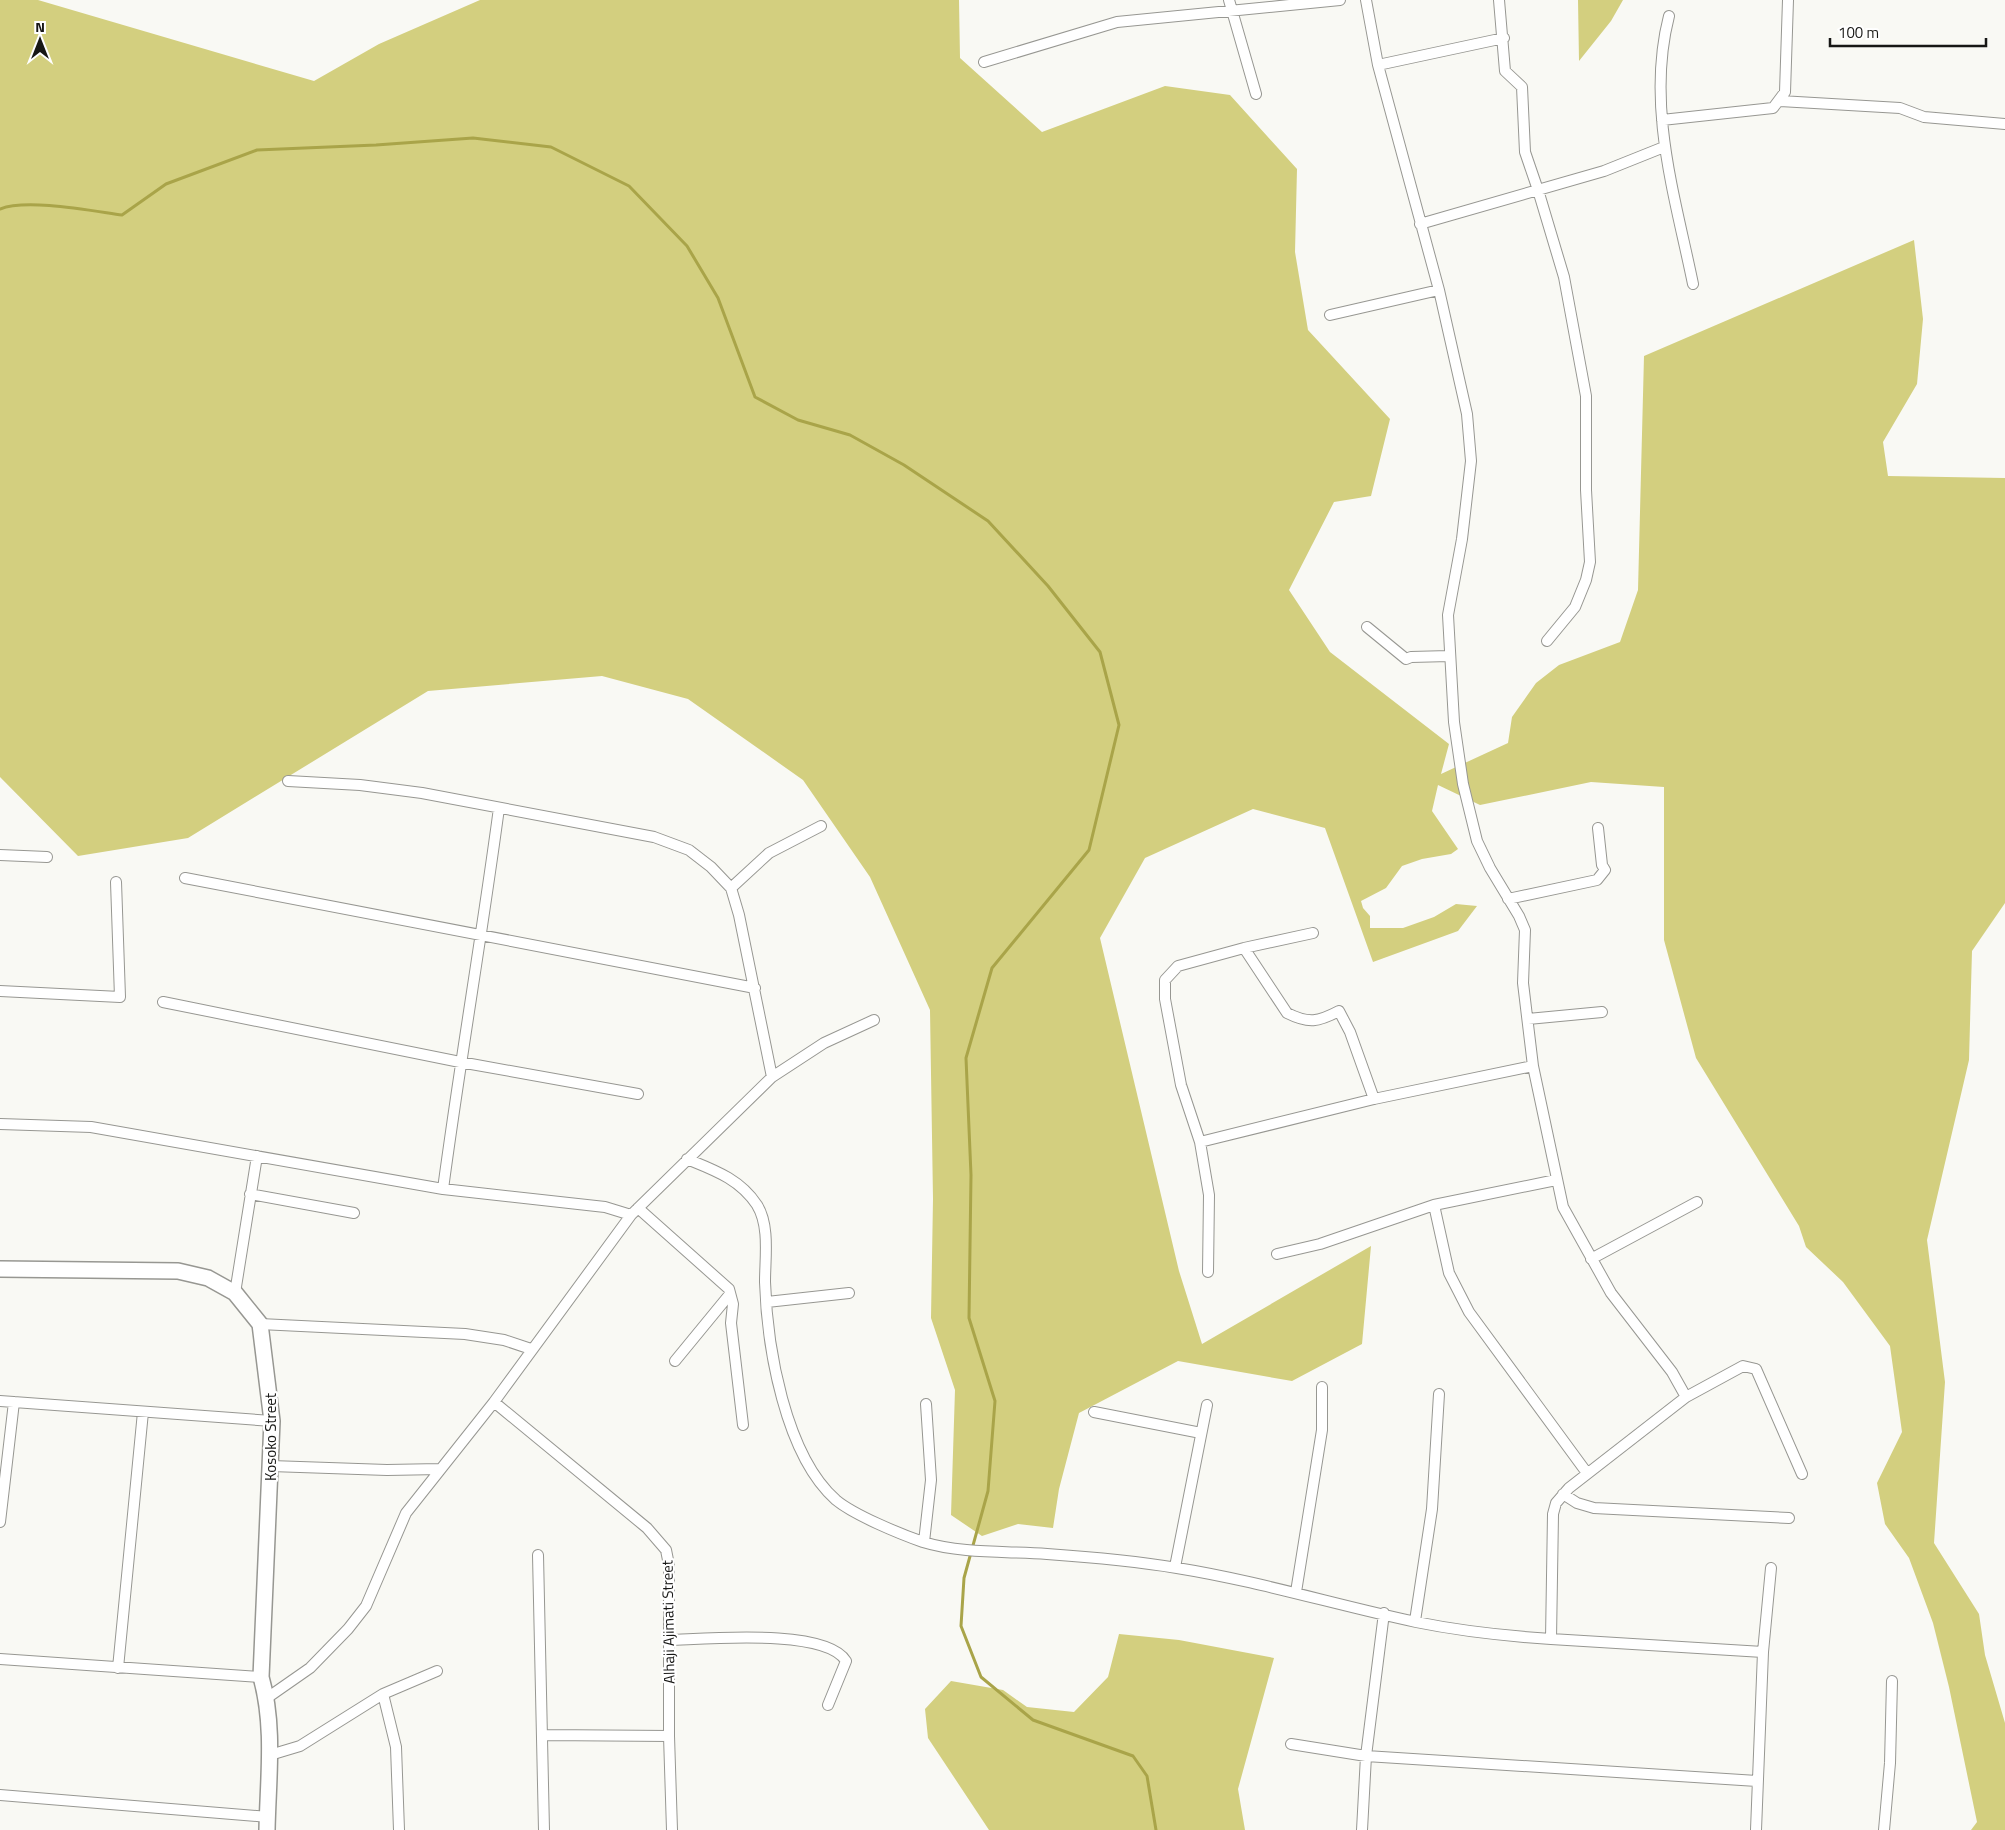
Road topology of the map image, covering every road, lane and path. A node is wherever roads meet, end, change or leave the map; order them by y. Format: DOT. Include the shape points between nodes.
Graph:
graph roads {
  1 [pos="1340,0"];
  2 [pos="1366,0"];
  3 [pos="1499,0"];
  4 [pos="1788,0"];
  5 [pos="1231,5"];
  6 [pos="1669,16"];
  7 [pos="1504,38"];
  8 [pos="984,62"];
  9 [pos="1378,65"];
  10 [pos="1256,94"];
  11 [pos="1780,101"];
  12 [pos="1662,120"];
  13 [pos="2005,124"];
  14 [pos="1664,147"];
  15 [pos="1538,190"];
  16 [pos="1420,224"];
  17 [pos="1693,284"];
  18 [pos="1439,290"];
  19 [pos="1330,315"];
  20 [pos="1367,627"];
  21 [pos="1547,641"];
  22 [pos="1450,656"];
  23 [pos="288,781"];
  24 [pos="499,808"];
  25 [pos="821,826"];
  26 [pos="1598,828"];
  27 [pos="0,856"];
  28 [pos="47,857"];
  29 [pos="185,878"];
  30 [pos="116,882"];
  31 [pos="731,888"];
  32 [pos="1508,899"];
  33 [pos="1312,932"];
  34 [pos="482,937"];
  35 [pos="1244,948"];
  36 [pos="755,988"];
  37 [pos="0,991"];
  38 [pos="163,1002"];
  39 [pos="1602,1012"];
  40 [pos="1528,1019"];
  41 [pos="874,1020"];
  42 [pos="460,1062"];
  43 [pos="1533,1066"];
  44 [pos="772,1077"];
  45 [pos="638,1094"];
  46 [pos="1374,1100"];
  47 [pos="0,1124"];
  48 [pos="1200,1142"];
  49 [pos="257,1156"];
  50 [pos="687,1159"];
  51 [pos="1556,1180"];
  52 [pos="443,1189"];
  53 [pos="250,1194"];
  54 [pos="1697,1202"];
  55 [pos="1434,1205"];
  56 [pos="354,1212"];
  57 [pos="635,1212"];
  58 [pos="1277,1254"];
  59 [pos="1591,1260"];
  60 [pos="0,1269"];
  61 [pos="1208,1272"];
  62 [pos="235,1293"];
  63 [pos="849,1293"];
  64 [pos="730,1294"];
  65 [pos="766,1302"];
  66 [pos="260,1324"];
  67 [pos="531,1350"];
  68 [pos="675,1361"];
  69 [pos="1322,1387"];
  70 [pos="1439,1394"];
  71 [pos="1686,1397"];
  72 [pos="0,1401"];
  73 [pos="14,1402"];
  74 [pos="494,1402"];
  75 [pos="926,1404"];
  76 [pos="1207,1405"];
  77 [pos="143,1412"];
  78 [pos="1094,1412"];
  79 [pos="272,1420"];
  80 [pos="743,1425"];
  81 [pos="1202,1432"];
  82 [pos="271,1466"];
  83 [pos="440,1469"];
  84 [pos="1587,1473"];
  85 [pos="1802,1474"];
  86 [pos="1563,1494"];
  87 [pos="1789,1518"];
  88 [pos="0,1522"];
  89 [pos="924,1542"];
  90 [pos="538,1554"];
  91 [pos="1175,1567"];
  92 [pos="1771,1568"];
  93 [pos="1296,1592"];
  94 [pos="1384,1613"];
  95 [pos="1415,1622"];
  96 [pos="1551,1639"];
  97 [pos="670,1640"];
  98 [pos="1763,1652"];
  99 [pos="0,1659"];
  100 [pos="118,1668"];
  101 [pos="437,1671"];
  102 [pos="261,1677"];
  103 [pos="1892,1681"];
  104 [pos="383,1694"];
  105 [pos="267,1698"];
  106 [pos="828,1705"];
  107 [pos="544,1735"];
  108 [pos="669,1736"];
  109 [pos="1290,1744"];
  110 [pos="270,1755"];
  111 [pos="1366,1756"];
  112 [pos="1757,1781"];
  113 [pos="0,1795"];
  114 [pos="267,1824"];
  115 [pos="399,1830"];
  116 [pos="544,1830"];
  117 [pos="672,1830"];
  118 [pos="1362,1830"];
  119 [pos="1756,1830"];
  120 [pos="1884,1830"];
  1 -- 5 [label="street"];
  2 -- 9 [label="street"];
  3 -- 7 [label="street"];
  4 -- 11 [label="street" via="1786,82"];
  5 -- 8 [label="street" via="1117,22"];
  5 -- 10 [label="street"];
  6 -- 12 [label="street" via="1660,62"];
  7 -- 9 [label="street"];
  7 -- 15 [label="street" via="1505,71 1522,87 1524,152"];
  9 -- 16 [label="street"];
  11 -- 12 [label="street" via="1774,108 1764,110"];
  11 -- 13 [label="street" via="1900,108 1924,117"];
  12 -- 14 [label="street"];
  14 -- 15 [label="street" via="1604,171"];
  14 -- 17 [label="street"];
  15 -- 16 [label="street"];
  15 -- 21 [label="street" via="1564,277 1586,396 1590,562 1575,607"];
  16 -- 18 [label="street"];
  18 -- 19 [label="street"];
  18 -- 22 [label="street" via="1467,414 1471,461 1448,615"];
  20 -- 22 [label="street" via="1406,659 1411,656"];
  22 -- 32 [label="street" via="1454,722 1463,784 1477,841"];
  23 -- 24 [label="street" via="360,785"];
  24 -- 31 [label="street" via="654,837 689,850"];
  24 -- 34 [label="street"];
  25 -- 31 [label="street" via="769,854"];
  26 -- 32 [label="street" via="1605,870 1597,880"];
  27 -- 28 [label="street"];
  29 -- 34 [label="street"];
  30 -- 37 [label="street" via="120,996"];
  31 -- 36 [label="street"];
  32 -- 40 [label="street" via="1524,930 1523,983"];
  33 -- 35 [label="street"];
  34 -- 36 [label="street"];
  34 -- 42 [label="street"];
  35 -- 46 [label="street" via="1287,1013 1319,1021 1338,1011 1350,1032"];
  35 -- 48 [label="street" via="1178,966 1165,980 1164,999 1181,1085"];
  36 -- 44 [label="street"];
  38 -- 42 [label="street"];
  39 -- 40 [label="street"];
  40 -- 43 [label="street"];
  41 -- 44 [label="street" via="824,1043"];
  42 -- 45 [label="street"];
  42 -- 52 [label="street"];
  43 -- 46 [label="street"];
  43 -- 51 [label="street"];
  44 -- 50 [label="street"];
  46 -- 48 [label="street"];
  47 -- 49 [label="street" via="91,1127"];
  48 -- 61 [label="street" via="1209,1195"];
  49 -- 52 [label="street"];
  49 -- 53 [label="street"];
  50 -- 57 [label="street"];
  50 -- 65 [label="street" via="742,1185 764,1218"];
  51 -- 55 [label="street"];
  51 -- 59 [label="street" via="1563,1208"];
  52 -- 57 [label="street"];
  53 -- 56 [label="street"];
  53 -- 62 [label="street"];
  54 -- 59 [label="street"];
  55 -- 58 [label="street" via="1320,1244"];
  55 -- 84 [label="street" via="1449,1273 1469,1312"];
  57 -- 64 [label="street" via="729,1289"];
  57 -- 67 [label="street"];
  59 -- 71 [label="street" via="1611,1293 1672,1372"];
  60 -- 62 [label="street" via="178,1271 208,1278"];
  62 -- 66 [label="street"];
  63 -- 65 [label="street"];
  64 -- 68 [label="street"];
  64 -- 80 [label="street"];
  65 -- 89 [label="street" via="785,1410 820,1482 837,1500 857,1512"];
  66 -- 67 [label="street" via="465,1334 504,1340"];
  66 -- 79 [label="street, Kosoko Street"];
  67 -- 74 [label="street"];
  69 -- 93 [label="street" via="1322,1430"];
  70 -- 95 [label="street" via="1432,1510"];
  71 -- 84 [label="street"];
  71 -- 85 [label="street" via="1743,1366 1756,1369"];
  72 -- 73 [label="street"];
  73 -- 77 [label="street"];
  73 -- 88 [label="street"];
  74 -- 83 [label="street"];
  74 -- 97 [label="street, Alhaji Ajimati Street" via="647,1528 666,1550 670,1565"];
  75 -- 89 [label="street" via="931,1480"];
  76 -- 81 [label="street"];
  77 -- 79 [label="street"];
  77 -- 100 [label="street"];
  78 -- 81 [label="street"];
  79 -- 82 [label="street, Kosoko Street"];
  81 -- 91 [label="street"];
  82 -- 83 [label="street"];
  82 -- 102 [label="street, Kosoko Street"];
  83 -- 105 [label="street" via="406,1513 366,1606 310,1668"];
  84 -- 86 [label="street"];
  86 -- 87 [label="street" via="1594,1508"];
  86 -- 96 [label="street" via="1553,1514"];
  89 -- 91 [label="street" via="954,1548"];
  90 -- 107 [label="street"];
  91 -- 93 [label="street"];
  92 -- 98 [label="street"];
  93 -- 94 [label="street"];
  94 -- 95 [label="street"];
  94 -- 111 [label="street"];
  95 -- 96 [label="street" via="1510,1637"];
  96 -- 98 [label="street"];
  97 -- 106 [label="street" via="767,1637 832,1648 846,1661"];
  97 -- 108 [label="street, Alhaji Ajimati Street"];
  98 -- 112 [label="street"];
  99 -- 100 [label="street"];
  100 -- 102 [label="street"];
  101 -- 104 [label="street"];
  102 -- 105 [label="street, Kosoko Street"];
  103 -- 120 [label="street"];
  104 -- 110 [label="street" via="300,1746"];
  104 -- 115 [label="street" via="396,1747"];
  105 -- 110 [label="street, Kosoko Street"];
  107 -- 108 [label="street"];
  107 -- 116 [label="street"];
  108 -- 117 [label="street, Alhaji Ajimati Street"];
  109 -- 111 [label="street"];
  110 -- 114 [label="street, Kosoko Street"];
  111 -- 112 [label="street"];
  111 -- 118 [label="street"];
  112 -- 119 [label="street"];
  113 -- 114 [label="street"];
}
